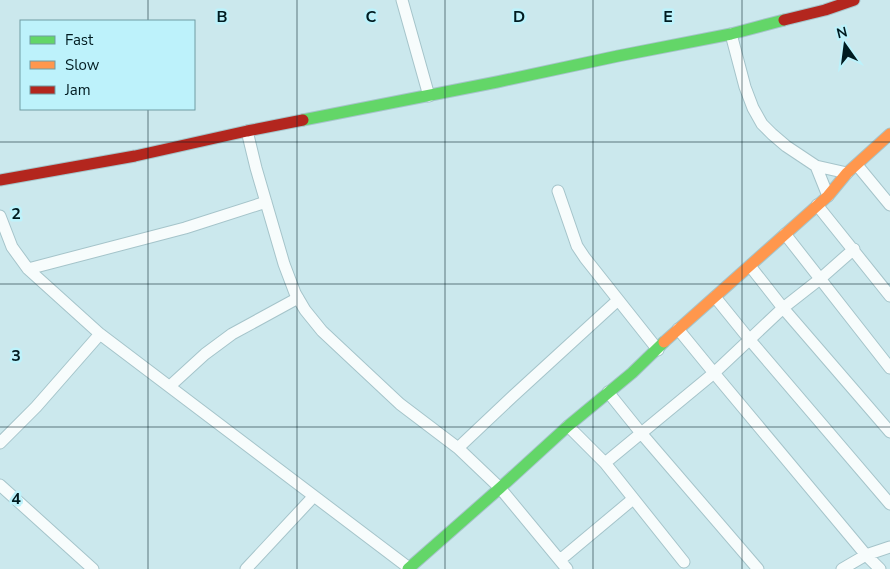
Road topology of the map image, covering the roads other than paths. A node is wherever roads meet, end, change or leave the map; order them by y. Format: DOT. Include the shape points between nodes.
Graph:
graph roads {
  1 [pos="402,0"];
  2 [pos="854,0"];
  3 [pos="731,34"];
  4 [pos="429,96"];
  5 [pos="247,131"];
  6 [pos="890,134"];
  7 [pos="858,165"];
  8 [pos="816,166"];
  9 [pos="847,173"];
  10 [pos="0,180"];
  11 [pos="558,191"];
  12 [pos="828,196"];
  13 [pos="266,202"];
  14 [pos="818,205"];
  15 [pos="890,205"];
  16 [pos="0,216"];
  17 [pos="785,234"];
  18 [pos="12,247"];
  19 [pos="854,249"];
  20 [pos="0,251"];
  21 [pos="750,266"];
  22 [pos="28,269"];
  23 [pos="820,279"];
  24 [pos="890,296"];
  25 [pos="715,297"];
  26 [pos="298,298"];
  27 [pos="618,300"];
  28 [pos="783,308"];
  29 [pos="678,329"];
  30 [pos="100,334"];
  31 [pos="749,339"];
  32 [pos="658,350"];
  33 [pos="890,368"];
  34 [pos="714,372"];
  35 [pos="170,386"];
  36 [pos="608,392"];
  37 [pos="568,426"];
  38 [pos="890,432"];
  39 [pos="641,433"];
  40 [pos="0,443"];
  41 [pos="458,448"];
  42 [pos="605,463"];
  43 [pos="0,485"];
  44 [pos="500,488"];
  45 [pos="314,496"];
  46 [pos="634,499"];
  47 [pos="890,504"];
  48 [pos="890,547"];
  49 [pos="866,555"];
  50 [pos="684,562"];
  51 [pos="563,564"];
  52 [pos="92,569"];
  53 [pos="246,569"];
  54 [pos="409,569"];
  55 [pos="758,569"];
  56 [pos="842,569"];
  57 [pos="880,569"];
  1 -- 4 [label="street"];
  2 -- 3 [label="street"];
  3 -- 4 [label="street"];
  3 -- 8 [label="street" via="745,87 762,124 786,146"];
  4 -- 5 [label="street"];
  5 -- 10 [label="street" via="135,156"];
  5 -- 13 [label="street"];
  6 -- 7 [label="street"];
  7 -- 9 [label="street"];
  7 -- 15 [label="street"];
  8 -- 9 [label="street"];
  8 -- 12 [label="street"];
  9 -- 12 [label="street"];
  11 -- 27 [label="street" via="577,246"];
  12 -- 14 [label="street"];
  13 -- 22 [label="street" via="185,228"];
  13 -- 26 [label="street" via="284,264"];
  14 -- 17 [label="street"];
  14 -- 19 [label="street"];
  16 -- 18 [label="street"];
  17 -- 21 [label="street"];
  17 -- 23 [label="street"];
  18 -- 20 [label="street"];
  18 -- 22 [label="street"];
  19 -- 23 [label="street"];
  19 -- 24 [label="street"];
  21 -- 25 [label="street"];
  21 -- 28 [label="street"];
  22 -- 30 [label="street"];
  23 -- 28 [label="street"];
  23 -- 33 [label="street"];
  25 -- 29 [label="street"];
  25 -- 31 [label="street"];
  26 -- 35 [label="street" via="232,334"];
  26 -- 41 [label="street" via="322,331 400,404"];
  27 -- 32 [label="street"];
  27 -- 41 [label="street"];
  28 -- 31 [label="street"];
  28 -- 38 [label="street"];
  29 -- 32 [label="street"];
  29 -- 34 [label="street"];
  30 -- 35 [label="street"];
  30 -- 40 [label="street"];
  31 -- 34 [label="street"];
  31 -- 47 [label="street"];
  32 -- 36 [label="street"];
  34 -- 39 [label="street"];
  34 -- 49 [label="street"];
  35 -- 45 [label="street"];
  36 -- 37 [label="street"];
  36 -- 39 [label="street"];
  37 -- 42 [label="street"];
  37 -- 44 [label="street"];
  39 -- 42 [label="street"];
  39 -- 55 [label="street"];
  41 -- 44 [label="street"];
  42 -- 46 [label="street"];
  43 -- 52 [label="street"];
  44 -- 51 [label="street"];
  44 -- 54 [label="street"];
  45 -- 53 [label="street"];
  45 -- 54 [label="street"];
  46 -- 50 [label="street"];
  46 -- 51 [label="street"];
  48 -- 49 [label="street"];
  49 -- 56 [label="street"];
  49 -- 57 [label="street"];
}
